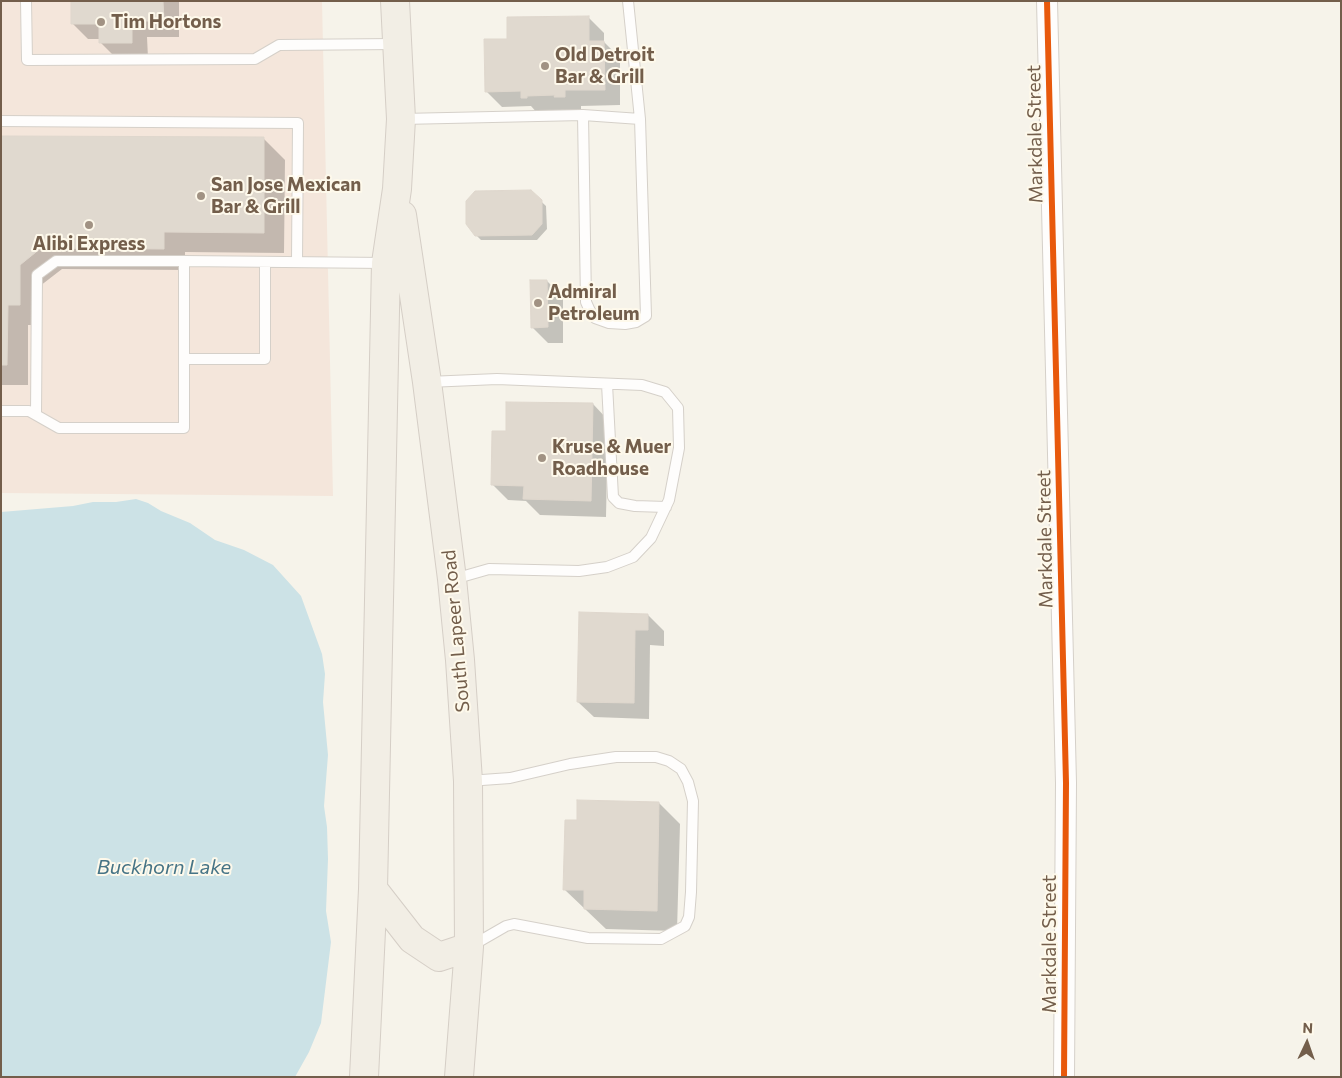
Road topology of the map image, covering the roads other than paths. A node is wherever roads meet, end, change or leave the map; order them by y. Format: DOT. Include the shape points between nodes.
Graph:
graph roads {
  1 [pos="26,1"];
  2 [pos="395,1"];
  3 [pos="628,1"];
  4 [pos="1047,1"];
  5 [pos="397,44"];
  6 [pos="583,115"];
  7 [pos="401,118"];
  8 [pos="640,119"];
  9 [pos="1,121"];
  10 [pos="398,189"];
  11 [pos="184,262"];
  12 [pos="265,262"];
  13 [pos="297,262"];
  14 [pos="386,263"];
  15 [pos="184,359"];
  16 [pos="427,382"];
  17 [pos="608,384"];
  18 [pos="1,411"];
  19 [pos="36,415"];
  20 [pos="666,507"];
  21 [pos="452,579"];
  22 [pos="468,781"];
  23 [pos="373,888"];
  24 [pos="470,947"];
  25 [pos="364,1077"];
  26 [pos="459,1077"];
  27 [pos="1064,1077"];
  1 -- 5 [label="lane" via="27,60 255,59 279,45"];
  2 -- 5 [label="main road, South Lapeer Road"];
  3 -- 8 [label="lane"];
  4 -- 27 [label="street, Markdale Street" via="1066,782"];
  5 -- 7 [label="main road, South Lapeer Road"];
  6 -- 7 [label="lane"];
  6 -- 8 [label="lane"];
  6 -- 8 [label="lane" via="586,302 595,318 609,323 636,322 646,316"];
  7 -- 10 [label="main road, South Lapeer Road"];
  9 -- 13 [label="lane" via="298,123"];
  10 -- 14 [label="main road, South Lapeer Road"];
  10 -- 16 [label="main road, South Lapeer Road"];
  11 -- 12 [label="lane"];
  11 -- 15 [label="lane"];
  11 -- 19 [label="lane" via="56,261 37,275"];
  12 -- 13 [label="lane"];
  12 -- 15 [label="lane" via="265,359"];
  13 -- 14 [label="lane"];
  14 -- 23 [label="main road, South Lapeer Road"];
  15 -- 19 [label="lane" via="184,428 59,428"];
  16 -- 17 [label="lane" via="497,379"];
  16 -- 21 [label="main road, South Lapeer Road"];
  17 -- 20 [label="lane" via="613,497 619,503"];
  17 -- 20 [label="lane" via="642,385 665,392 678,408 679,448"];
  18 -- 19 [label="lane" via="29,411"];
  20 -- 21 [label="lane" via="650,538 633,557 616,564 579,571 489,569"];
  21 -- 22 [label="main road, South Lapeer Road"];
  22 -- 24 [label="main road, South Lapeer Road"];
  22 -- 24 [label="lane" via="510,778 616,757 656,757 681,769 693,801 691,892 685,926 661,939 588,938 514,924"];
  23 -- 24 [label="main road" via="412,939 439,957"];
  23 -- 25 [label="main road, South Lapeer Road"];
  24 -- 26 [label="main road, South Lapeer Road"];
}
